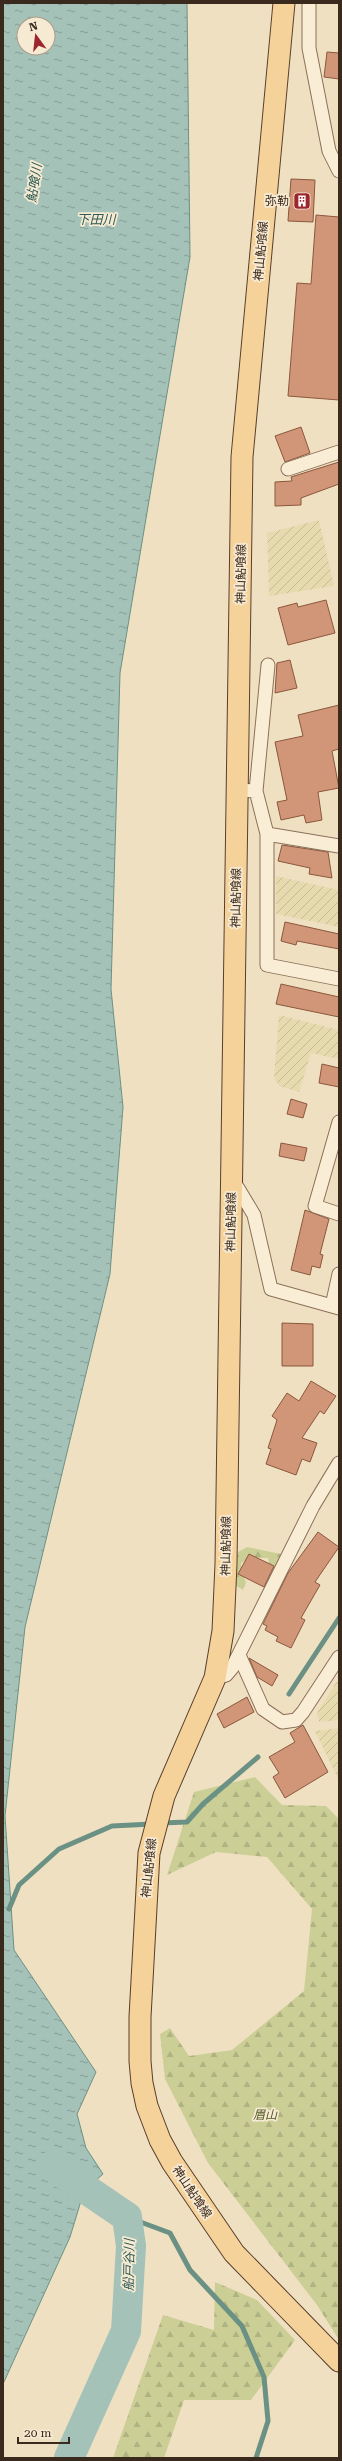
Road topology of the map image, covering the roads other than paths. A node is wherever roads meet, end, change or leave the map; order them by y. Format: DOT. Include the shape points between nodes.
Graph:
graph roads {
  1 [pos="284,3"];
  2 [pos="309,3"];
  3 [pos="339,171"];
  4 [pos="339,452"];
  5 [pos="288,469"];
  6 [pos="268,665"];
  7 [pos="247,791"];
  8 [pos="267,834"];
  9 [pos="339,846"];
  10 [pos="339,979"];
  11 [pos="339,1122"];
  12 [pos="232,1178"];
  13 [pos="339,1214"];
  14 [pos="339,1274"];
  15 [pos="336,1307"];
  16 [pos="339,1463"];
  17 [pos="239,1655"];
  18 [pos="339,1657"];
  19 [pos="215,1678"];
  20 [pos="339,2361"];
  1 -- 7 [label="main road, 神山鮎喰線" via="242,456"];
  2 -- 3 [label="street" via="309,48 329,151"];
  4 -- 5 [label="street"];
  6 -- 7 [label="street"];
  7 -- 8 [label="street"];
  7 -- 12 [label="main road, 神山鮎喰線"];
  8 -- 9 [label="street"];
  8 -- 10 [label="street" via="267,965"];
  11 -- 13 [label="street" via="316,1206"];
  12 -- 15 [label="street" via="254,1215 271,1289"];
  12 -- 19 [label="main road, 神山鮎喰線" via="226,1564 223,1632"];
  14 -- 15 [label="street"];
  16 -- 17 [label="street" via="314,1506"];
  17 -- 18 [label="street" via="263,1709 282,1722 296,1720"];
  17 -- 19 [label="street" via="226,1675"];
  19 -- 20 [label="main road, 神山鮎喰線" via="164,1796 149,1853 140,2061 147,2106 172,2162 244,2266"];
}
